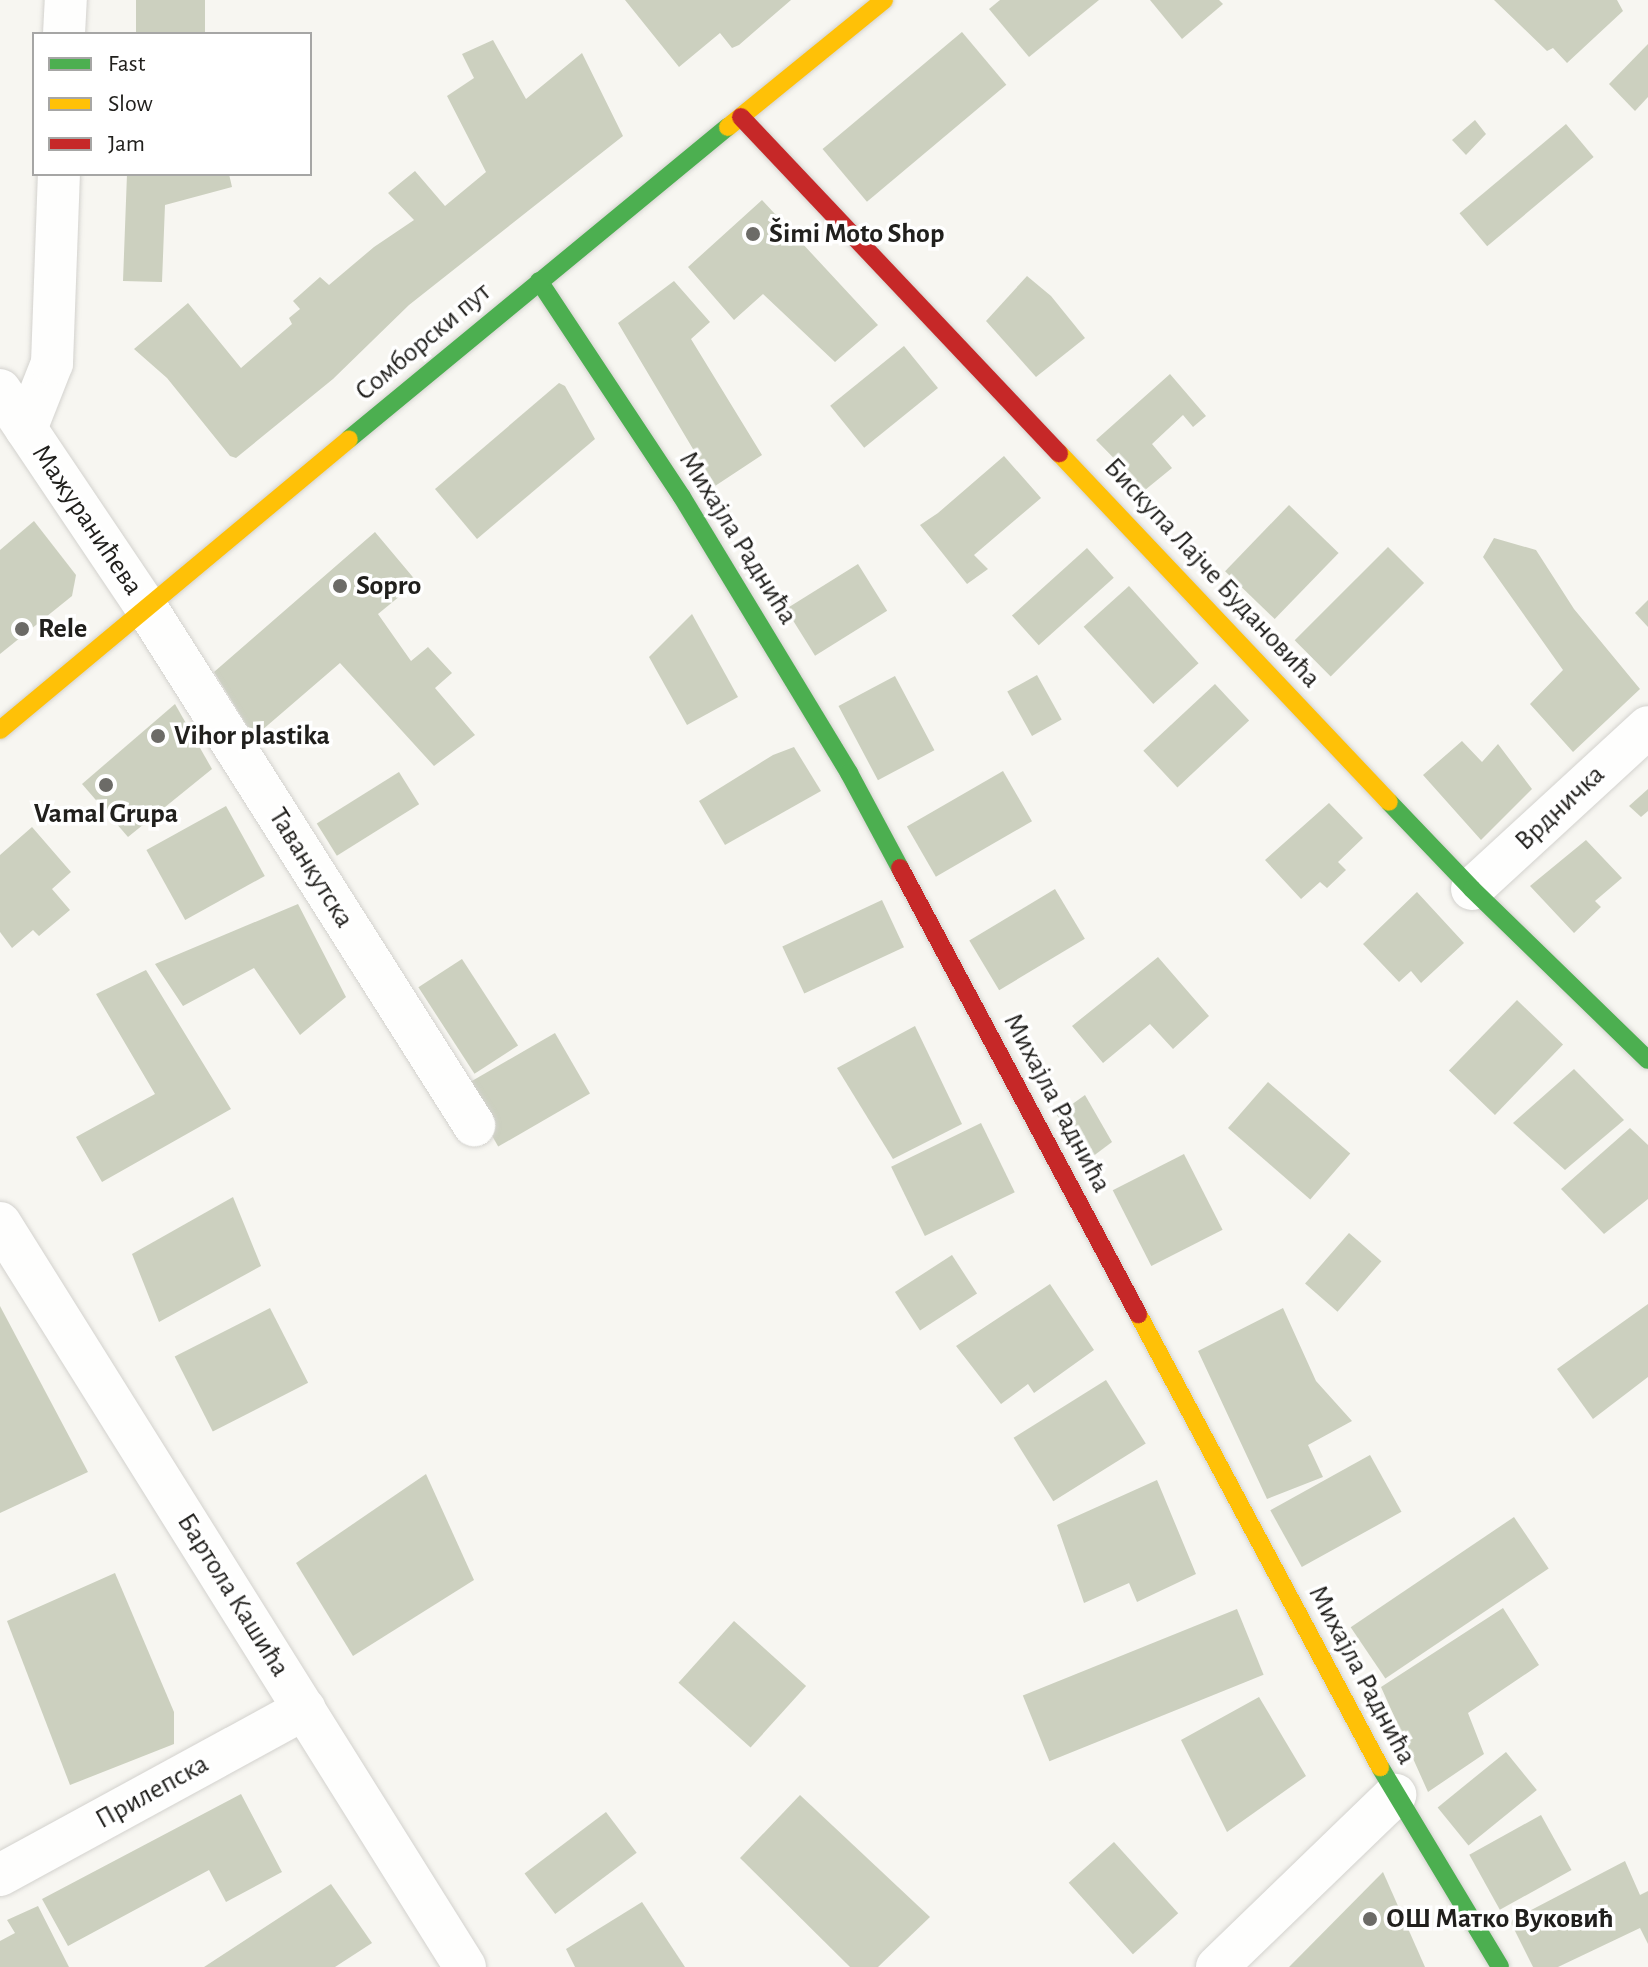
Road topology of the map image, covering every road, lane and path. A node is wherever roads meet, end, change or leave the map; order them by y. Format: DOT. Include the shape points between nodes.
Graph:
graph roads {
  1 [pos="66,0"];
  2 [pos="884,0"];
  3 [pos="64,32"];
  4 [pos="741,117"];
  5 [pos="59,176"];
  6 [pos="539,281"];
  7 [pos="0,390"];
  8 [pos="26,429"];
  9 [pos="148,610"];
  10 [pos="1648,727"];
  11 [pos="0,730"];
  12 [pos="1472,889"];
  13 [pos="1648,1060"];
  14 [pos="474,1125"];
  15 [pos="0,1223"];
  16 [pos="305,1709"];
  17 [pos="1395,1795"];
  18 [pos="0,1875"];
  19 [pos="465,1967"];
  20 [pos="1217,1967"];
  21 [pos="1500,1967"];
  1 -- 3 [label="street"];
  2 -- 4 [label="street, Сомборски пут"];
  4 -- 6 [label="street, Сомборски пут"];
  4 -- 12 [label="street, Бискупа Лајче Будановића"];
  5 -- 8 [label="street" via="52,363"];
  6 -- 9 [label="street, Сомборски пут"];
  6 -- 17 [label="street, Михајла Раднића" via="682,497 849,773"];
  7 -- 8 [label="street, Мажуранићева"];
  8 -- 9 [label="street, Мажуранићева"];
  9 -- 11 [label="street, Сомборски пут"];
  9 -- 14 [label="street, Таванкутска"];
  10 -- 12 [label="street, Врдничка"];
  12 -- 13 [label="street, Бискупа Лајче Будановића"];
  15 -- 16 [label="street, Бартола Кашића"];
  16 -- 18 [label="street, Прилепска"];
  16 -- 19 [label="street, Бартола Кашића"];
  17 -- 20 [label="street"];
  17 -- 21 [label="street, Михајла Раднића"];
}
